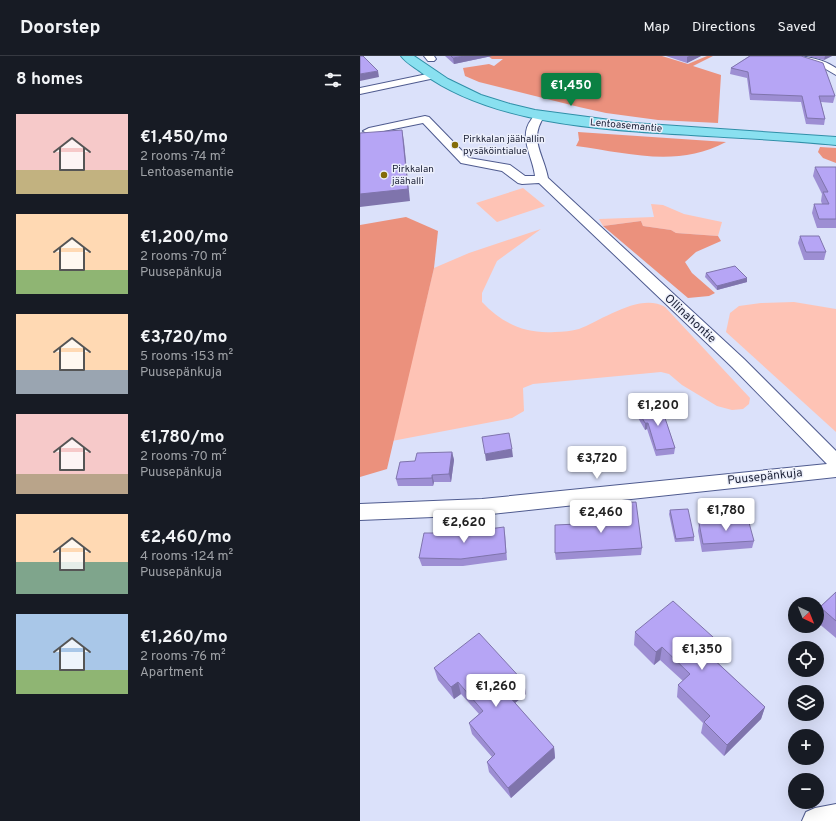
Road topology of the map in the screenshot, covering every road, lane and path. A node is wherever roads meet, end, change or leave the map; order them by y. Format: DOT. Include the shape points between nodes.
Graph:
graph roads {
  1 [pos="407,56"];
  2 [pos="796,56"];
  3 [pos="836,72"];
  4 [pos="432,76"];
  5 [pos="360,91"];
  6 [pos="540,115"];
  7 [pos="369,130"];
  8 [pos="836,141"];
  9 [pos="542,179"];
  10 [pos="834,459"];
  11 [pos="360,512"];
  12 [pos="836,817"];
  13 [pos="815,821"];
  1 -- 4 [label="main road, Lentoasemantie"];
  2 -- 3 [label="street" via="827,66"];
  4 -- 5 [label="street"];
  4 -- 6 [label="main road, Lentoasemantie" via="471,95"];
  6 -- 8 [label="main road, Lentoasemantie" via="632,128"];
  6 -- 9 [label="street" via="530,132 530,141 541,169"];
  7 -- 9 [label="street" via="425,119 465,161 506,168 522,180"];
  9 -- 10 [label="street, Ollinahontie" via="732,358"];
  10 -- 11 [label="street, Puusepänkuja" via="497,506"];
  12 -- 13 [label="street"];
}
